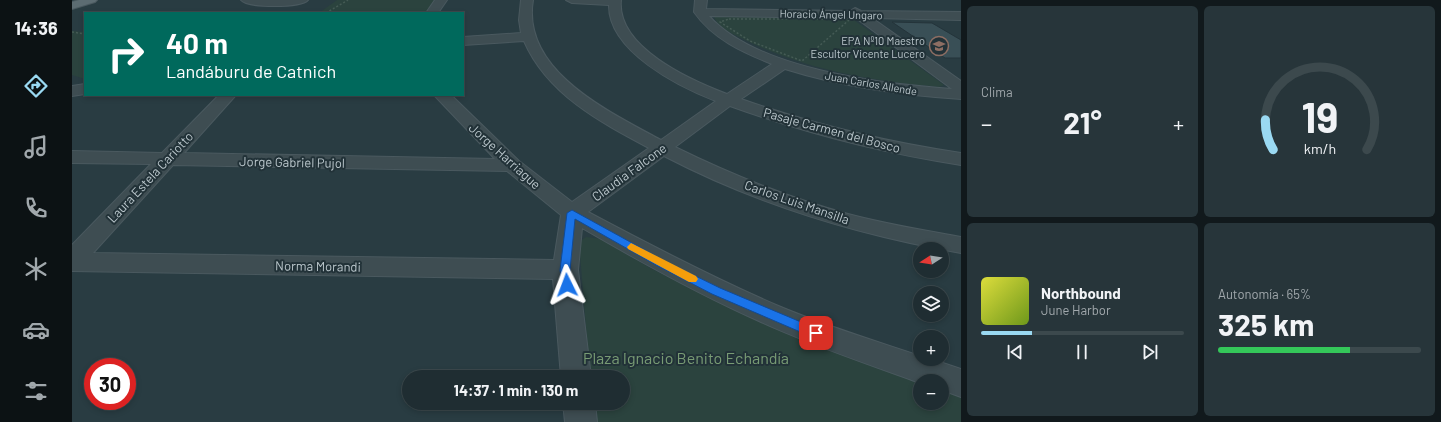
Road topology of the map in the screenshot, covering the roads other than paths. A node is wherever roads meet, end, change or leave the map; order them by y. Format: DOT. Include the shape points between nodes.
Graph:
graph roads {
  1 [pos="82,0"];
  2 [pos="92,0"];
  3 [pos="247,0"];
  4 [pos="302,0"];
  5 [pos="441,0"];
  6 [pos="527,0"];
  7 [pos="572,0"];
  8 [pos="838,0"];
  9 [pos="615,1"];
  10 [pos="700,3"];
  11 [pos="72,5"];
  12 [pos="433,12"];
  13 [pos="858,15"];
  14 [pos="961,16"];
  15 [pos="528,37"];
  16 [pos="464,41"];
  17 [pos="782,64"];
  18 [pos="961,88"];
  19 [pos="84,89"];
  20 [pos="72,91"];
  21 [pos="961,94"];
  22 [pos="227,96"];
  23 [pos="443,96"];
  24 [pos="728,100"];
  25 [pos="662,148"];
  26 [pos="72,157"];
  27 [pos="961,159"];
  28 [pos="167,160"];
  29 [pos="512,165"];
  30 [pos="572,213"];
  31 [pos="961,245"];
  32 [pos="72,261"];
  33 [pos="565,270"];
  34 [pos="575,370"];
  35 [pos="961,382"];
  36 [pos="580,410"];
  37 [pos="581,422"];
  1 -- 11 [label="main road"];
  2 -- 11 [label="main road"];
  3 -- 4 [label="street" via="278,3"];
  5 -- 12 [label="street"];
  6 -- 15 [label="street, Carlos Luis Mansilla" via="524,15"];
  7 -- 9 [label="street"];
  8 -- 13 [label="street"];
  9 -- 24 [label="street, Pasaje Carmen del Bosco" via="614,15 620,28 635,46 669,72"];
  10 -- 13 [label="street, Horacio Ángel Ungaro"];
  10 -- 17 [label="street, Juan Carlos Allende" via="708,24 726,38"];
  13 -- 14 [label="street, Horacio Ángel Ungaro"];
  13 -- 18 [label="street"];
  15 -- 16 [label="street"];
  15 -- 25 [label="street, Carlos Luis Mansilla" via="541,60 562,85 602,115"];
  17 -- 21 [label="street, Juan Carlos Allende" via="879,87"];
  17 -- 24 [label="street, Claudia Falcone"];
  19 -- 20 [label="street"];
  22 -- 28 [label="street, Laura Estela Cariotto"];
  23 -- 29 [label="street, Jorge Harriague"];
  24 -- 25 [label="street, Claudia Falcone"];
  24 -- 27 [label="street, Pasaje Carmen del Bosco" via="796,123 866,142 921,154"];
  25 -- 30 [label="street, Claudia Falcone"];
  25 -- 31 [label="street, Carlos Luis Mansilla" via="726,177 814,211 875,228"];
  26 -- 28 [label="street, Jorge Gabriel Pujol"];
  28 -- 29 [label="street, Jorge Gabriel Pujol"];
  28 -- 32 [label="street, Laura Estela Cariotto"];
  29 -- 30 [label="street, Jorge Harriague"];
  30 -- 33 [label="street"];
  30 -- 35 [label="street, Jorge Harriague" via="716,291 829,338"];
  32 -- 33 [label="street, Norma Morandi"];
  33 -- 34 [label="street"];
  36 -- 37 [label="street"];
}
